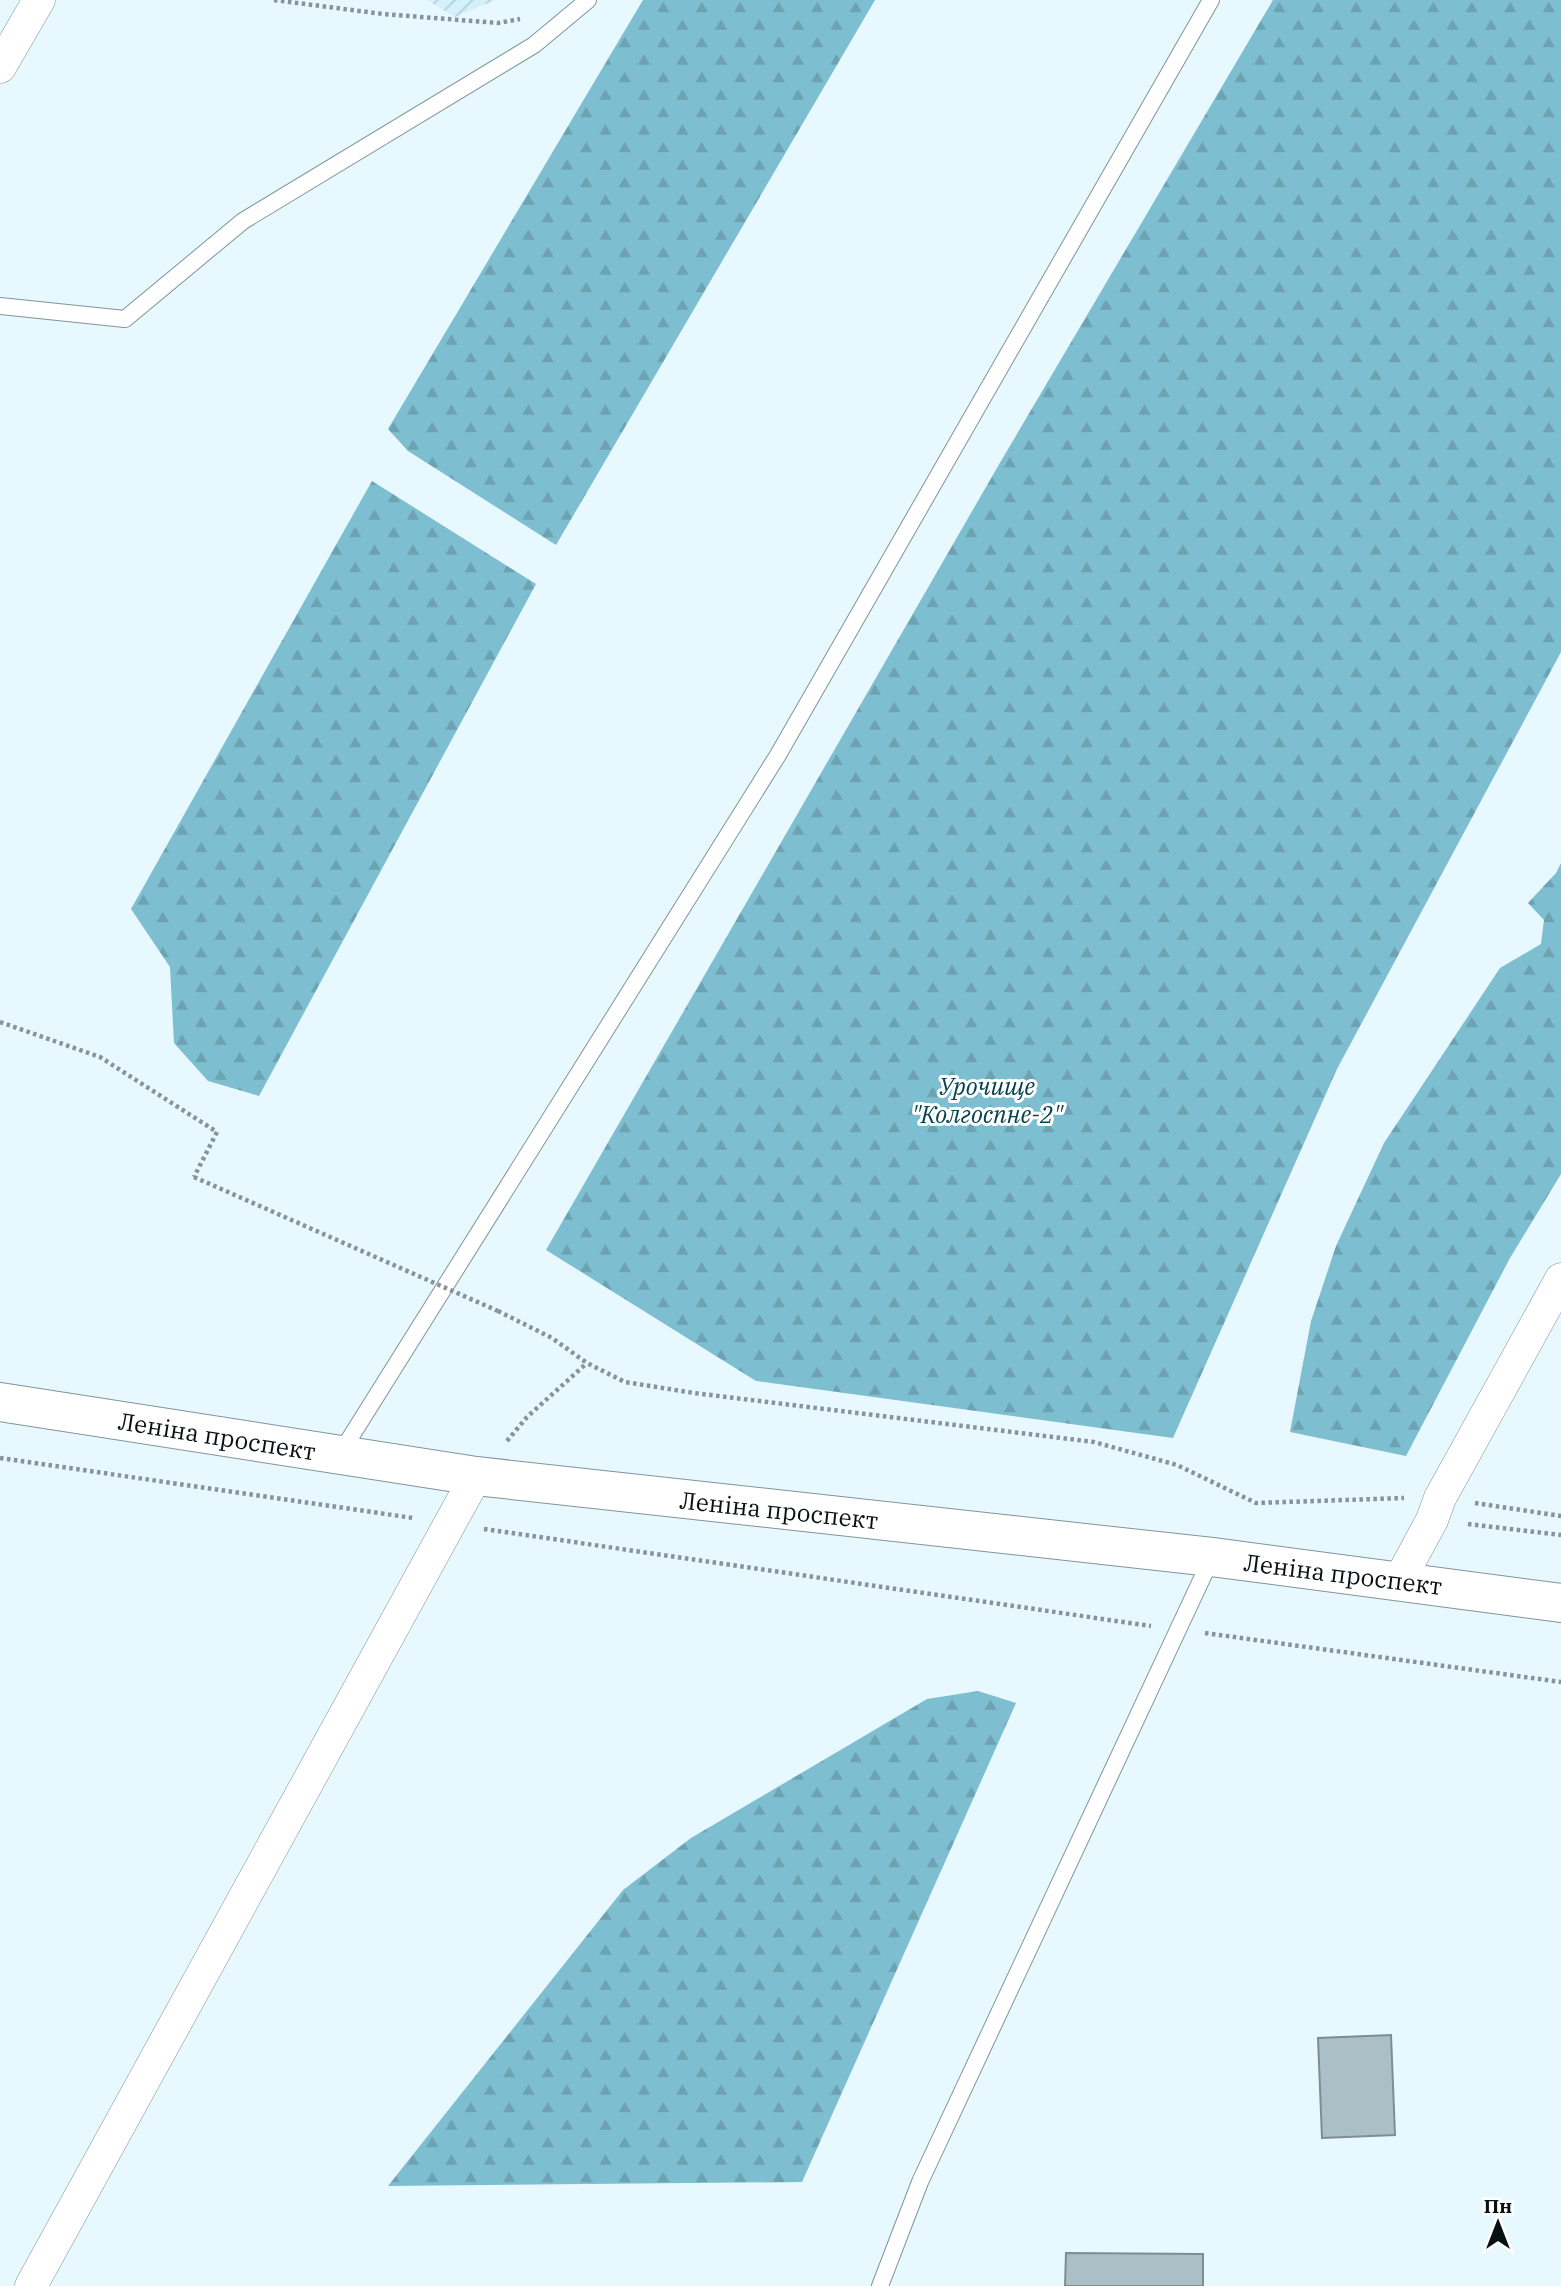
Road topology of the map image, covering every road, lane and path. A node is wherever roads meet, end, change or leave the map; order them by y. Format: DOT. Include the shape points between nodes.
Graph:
graph roads {
  1 [pos="39,0"];
  2 [pos="274,0"];
  3 [pos="1211,0"];
  4 [pos="583,4"];
  5 [pos="2,59"];
  6 [pos="0,306"];
  7 [pos="0,1022"];
  8 [pos="1561,1279"];
  9 [pos="587,1363"];
  10 [pos="0,1402"];
  11 [pos="339,1456"];
  12 [pos="0,1458"];
  13 [pos="476,1476"];
  14 [pos="1436,1509"];
  15 [pos="1561,1516"];
  16 [pos="425,1520"];
  17 [pos="480,1528"];
  18 [pos="1561,1535"];
  19 [pos="1212,1558"];
  20 [pos="1399,1581"];
  21 [pos="1561,1603"];
  22 [pos="1178,1630"];
  23 [pos="1561,1682"];
  24 [pos="31,2286"];
  25 [pos="880,2286"];
  1 -- 5 [label="street"];
  2 -- 4 [label="path" via="498,23"];
  3 -- 11 [label="lane" via="778,755"];
  4 -- 6 [label="lane" via="534,46 243,221 125,319"];
  7 -- 9 [label="path, bridge" via="100,1057 217,1132 194,1177 498,1311 552,1338"];
  8 -- 14 [label="street"];
  9 -- 13 [label="path" via="527,1417"];
  9 -- 14 [label="path" via="625,1382 694,1394 1094,1443 1177,1465 1256,1503 1361,1498"];
  10 -- 11 [label="main road, Леніна проспект"];
  11 -- 13 [label="main road, Леніна проспект"];
  12 -- 16 [label="path"];
  13 -- 19 [label="main road, Леніна проспект"];
  13 -- 24 [label="street"];
  14 -- 15 [label="path"];
  14 -- 18 [label="path"];
  14 -- 20 [label="street"];
  17 -- 22 [label="path"];
  19 -- 20 [label="main road, Леніна проспект"];
  19 -- 22 [label="lane"];
  20 -- 21 [label="main road, Леніна проспект"];
  22 -- 23 [label="path"];
  22 -- 25 [label="lane" via="920,2182"];
}
